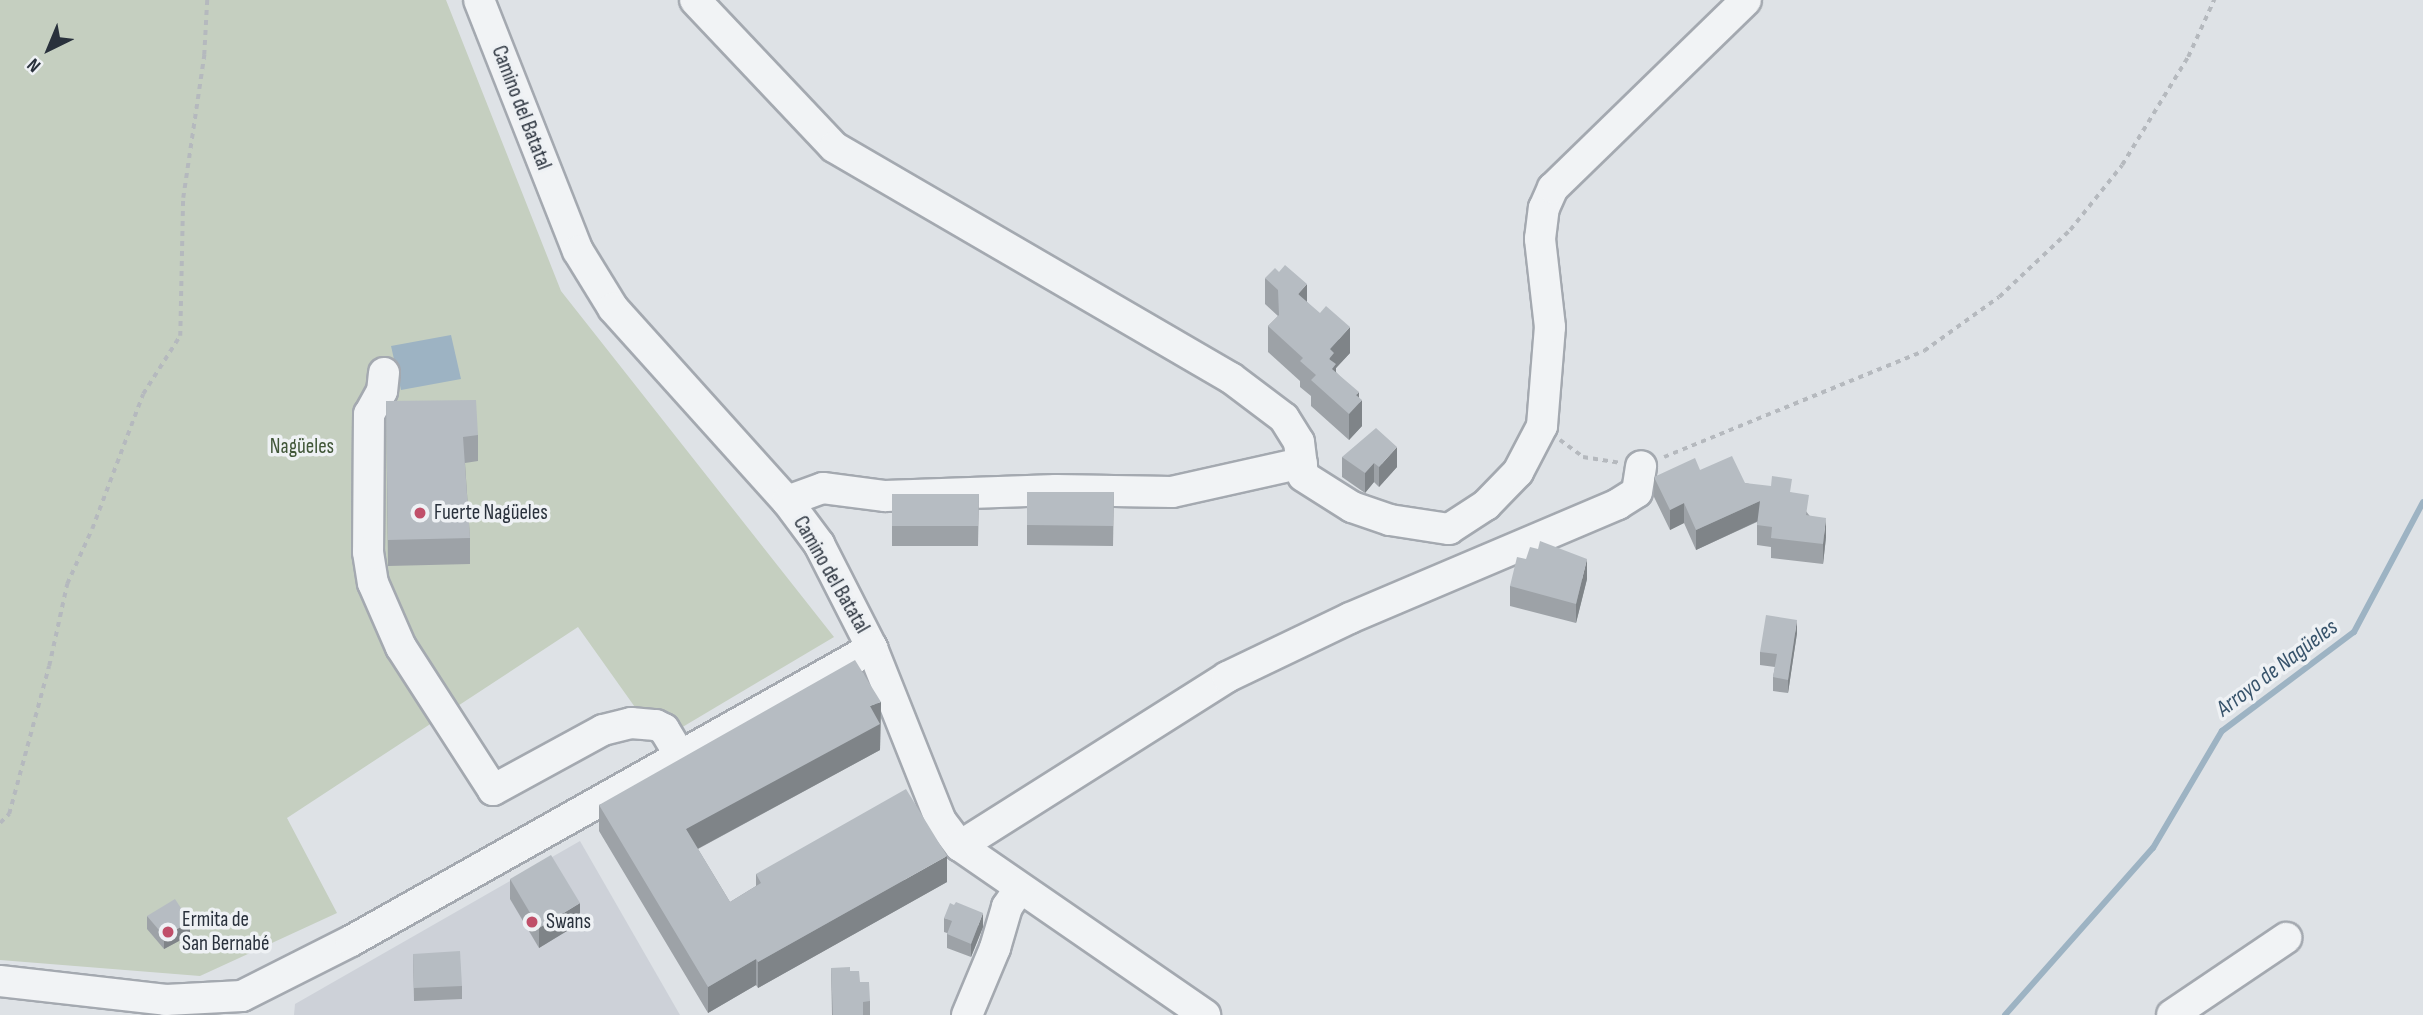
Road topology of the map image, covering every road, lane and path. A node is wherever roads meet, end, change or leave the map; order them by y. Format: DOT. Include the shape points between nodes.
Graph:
graph roads {
  1 [pos="207,0"];
  2 [pos="479,0"];
  3 [pos="695,0"];
  4 [pos="1746,0"];
  5 [pos="2214,0"];
  6 [pos="384,373"];
  7 [pos="1542,426"];
  8 [pos="1302,463"];
  9 [pos="1641,466"];
  10 [pos="787,501"];
  11 [pos="872,648"];
  12 [pos="680,756"];
  13 [pos="0,823"];
  14 [pos="960,846"];
  15 [pos="1019,889"];
  16 [pos="2286,938"];
  17 [pos="0,981"];
  18 [pos="967,1015"];
  19 [pos="1205,1015"];
  20 [pos="2172,1015"];
  1 -- 13 [label="path" via="204,55 183,198 180,336 143,394 67,584 9,814"];
  2 -- 10 [label="street, Camino del Batatal" via="578,251 592,274 613,308"];
  3 -- 8 [label="street" via="834,147 1231,378 1284,418 1300,442"];
  4 -- 7 [label="street" via="1553,188 1544,208 1540,239 1550,327"];
  5 -- 9 [label="path" via="2188,57 2122,165 2070,230 1999,297 1924,351"];
  6 -- 12 [label="street" via="382,391 369,414 368,552 373,583 401,647 493,790 603,730 631,723 664,729"];
  7 -- 8 [label="street" via="1518,472 1486,505 1449,529 1390,520 1352,507 1303,476"];
  7 -- 9 [label="path" via="1583,457"];
  8 -- 10 [label="street" via="1172,492 1056,490 885,496 823,488"];
  9 -- 14 [label="street" via="1637,492 1618,505 1350,618 1227,677"];
  10 -- 11 [label="street, Camino del Batatal" via="819,544"];
  11 -- 12 [label="street"];
  11 -- 14 [label="street, Camino del Batatal" via="941,821"];
  12 -- 17 [label="street" via="351,941 242,996 166,1000"];
  14 -- 15 [label="street, Camino del Batatal"];
  15 -- 18 [label="street" via="1007,908 992,959"];
  15 -- 19 [label="street, Camino del Batatal"];
  16 -- 20 [label="street"];
}
